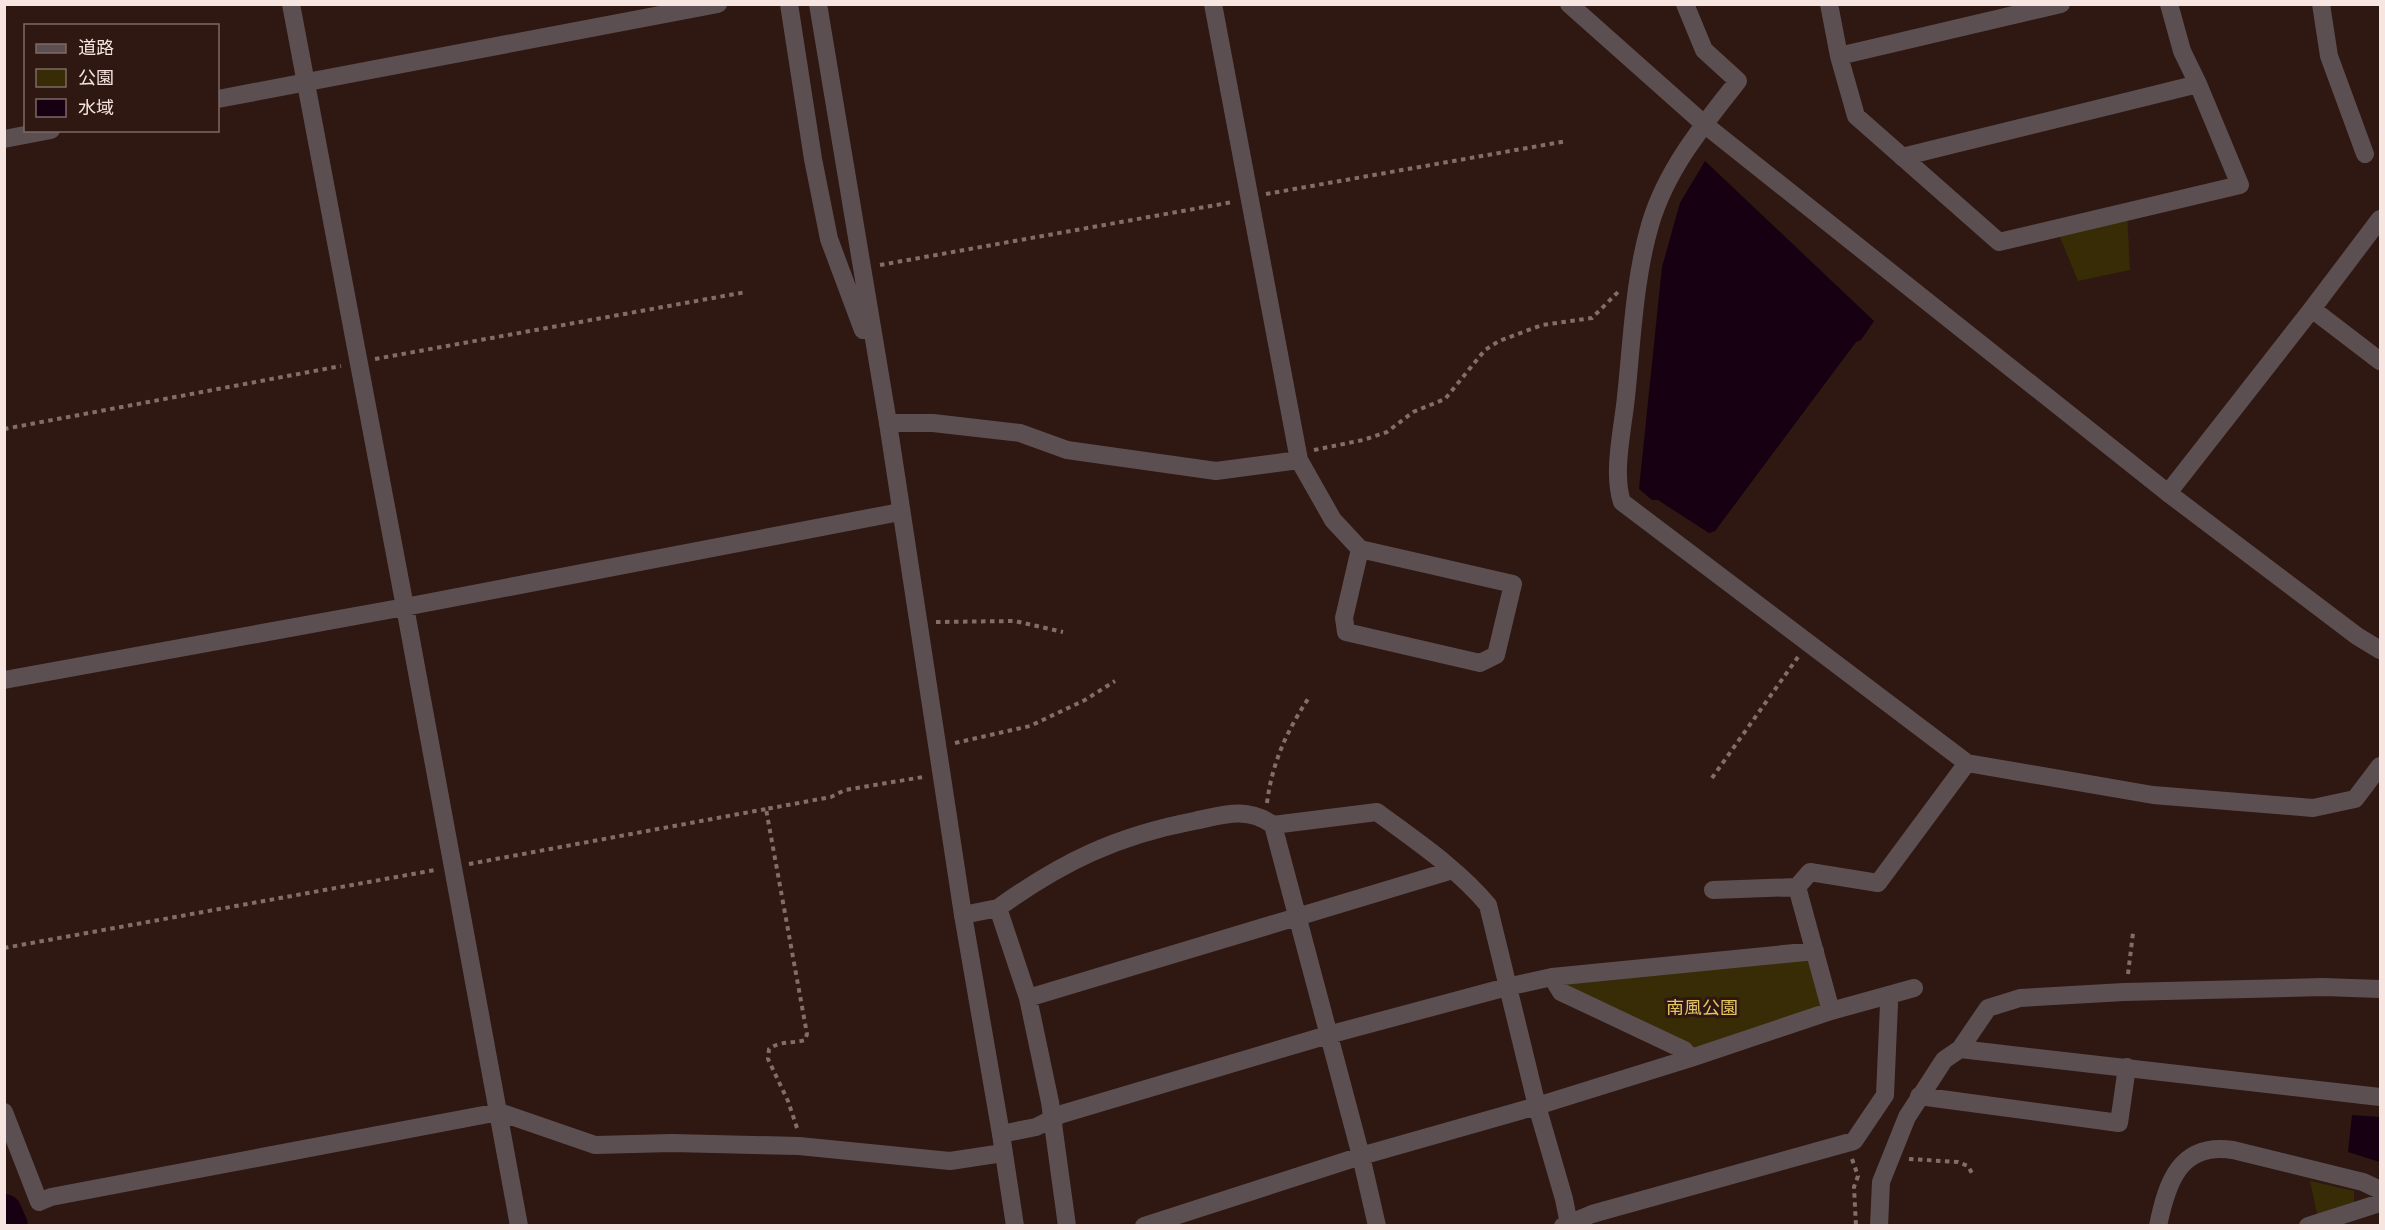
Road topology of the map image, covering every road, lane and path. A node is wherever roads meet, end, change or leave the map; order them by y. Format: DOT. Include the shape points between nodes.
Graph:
graph roads {
  1 [pos="291,4"];
  2 [pos="718,4"];
  3 [pos="789,4"];
  4 [pos="818,4"];
  5 [pos="1213,4"];
  6 [pos="1569,4"];
  7 [pos="1685,4"];
  8 [pos="1829,4"];
  9 [pos="2061,4"];
  10 [pos="2169,4"];
  11 [pos="2321,4"];
  12 [pos="1839,56"];
  13 [pos="306,82"];
  14 [pos="2198,84"];
  15 [pos="219,99"];
  16 [pos="1704,124"];
  17 [pos="41,132"];
  18 [pos="4,139"];
  19 [pos="1567,141"];
  20 [pos="2365,154"];
  21 [pos="1902,157"];
  22 [pos="1249,198"];
  23 [pos="2380,219"];
  24 [pos="862,268"];
  25 [pos="1640,275"];
  26 [pos="2312,309"];
  27 [pos="2380,361"];
  28 [pos="885,404"];
  29 [pos="888,423"];
  30 [pos="1299,460"];
  31 [pos="2168,493"];
  32 [pos="900,512"];
  33 [pos="1360,549"];
  34 [pos="405,607"];
  35 [pos="918,622"];
  36 [pos="1063,632"];
  37 [pos="1808,642"];
  38 [pos="2380,650"];
  39 [pos="4,680"];
  40 [pos="1115,681"];
  41 [pos="1310,696"];
  42 [pos="937,747"];
  43 [pos="1967,763"];
  44 [pos="2380,766"];
  45 [pos="941,774"];
  46 [pos="1712,778"];
  47 [pos="766,809"];
  48 [pos="1269,822"];
  49 [pos="453,867"];
  50 [pos="1454,870"];
  51 [pos="1797,887"];
  52 [pos="1713,890"];
  53 [pos="998,908"];
  54 [pos="963,915"];
  55 [pos="1298,918"];
  56 [pos="2133,933"];
  57 [pos="4,948"];
  58 [pos="1815,951"];
  59 [pos="1552,977"];
  60 [pos="1508,987"];
  61 [pos="1914,988"];
  62 [pos="2380,989"];
  63 [pos="2124,992"];
  64 [pos="1886,996"];
  65 [pos="1028,998"];
  66 [pos="1831,1011"];
  67 [pos="1328,1035"];
  68 [pos="1960,1049"];
  69 [pos="1691,1058"];
  70 [pos="2127,1067"];
  71 [pos="1919,1096"];
  72 [pos="2380,1096"];
  73 [pos="1537,1106"];
  74 [pos="4,1112"];
  75 [pos="499,1112"];
  76 [pos="1051,1121"];
  77 [pos="1001,1134"];
  78 [pos="1848,1142"];
  79 [pos="799,1146"];
  80 [pos="1004,1153"];
  81 [pos="1361,1156"];
  82 [pos="1891,1158"];
  83 [pos="1973,1175"];
  84 [pos="2380,1190"];
  85 [pos="2380,1203"];
  86 [pos="1568,1225"];
  87 [pos="519,1226"];
  88 [pos="1015,1226"];
  89 [pos="1067,1226"];
  90 [pos="1144,1226"];
  91 [pos="1377,1226"];
  92 [pos="1856,1226"];
  93 [pos="1879,1226"];
  94 [pos="2158,1226"];
  95 [pos="2308,1226"];
  1 -- 13 [label="street"];
  2 -- 13 [label="street"];
  3 -- 28 [label="street" via="829,239 858,313"];
  4 -- 24 [label="street"];
  5 -- 22 [label="street"];
  6 -- 16 [label="street"];
  7 -- 16 [label="street" via="1704,50 1738,81"];
  8 -- 12 [label="street"];
  9 -- 12 [label="street"];
  10 -- 14 [label="street" via="2182,51"];
  11 -- 20 [label="street" via="2329,56"];
  12 -- 21 [label="street" via="1856,116"];
  13 -- 15 [label="street"];
  13 -- 34 [label="street"];
  14 -- 21 [label="street"];
  14 -- 21 [label="street" via="2240,185 1999,243"];
  16 -- 25 [label="street" via="1685,150 1650,224"];
  16 -- 31 [label="street"];
  17 -- 18 [label="street"];
  19 -- 22 [label="path"];
  22 -- 24 [label="path"];
  22 -- 30 [label="street"];
  23 -- 26 [label="street"];
  24 -- 28 [label="street"];
  25 -- 30 [label="path" via="1592,318 1542,325 1499,341 1485,350 1445,399 1413,412 1387,432 1311,450"];
  25 -- 37 [label="street" via="1617,488 1622,502"];
  26 -- 27 [label="street"];
  26 -- 31 [label="street"];
  28 -- 29 [label="street"];
  29 -- 30 [label="street" via="933,423 1020,433 1067,450 1216,471"];
  29 -- 32 [label="street"];
  30 -- 33 [label="street" via="1333,520"];
  31 -- 38 [label="street" via="2356,636"];
  32 -- 34 [label="street"];
  32 -- 35 [label="street"];
  33 -- 33 [label="street" via="1344,618 1346,632 1480,663 1496,656 1513,584"];
  34 -- 39 [label="street"];
  34 -- 49 [label="street"];
  35 -- 36 [label="path" via="1004,620"];
  35 -- 42 [label="street"];
  37 -- 43 [label="street"];
  37 -- 46 [label="path"];
  40 -- 42 [label="path" via="1030,726"];
  41 -- 48 [label="path" via="1279,751 1273,772"];
  42 -- 45 [label="street"];
  43 -- 44 [label="street" via="2153,795 2313,808 2355,799"];
  43 -- 51 [label="street" via="1878,883 1810,872"];
  45 -- 47 [label="path" via="845,790 831,797"];
  45 -- 54 [label="street"];
  47 -- 49 [label="path"];
  47 -- 79 [label="path" via="807,1034 805,1040 778,1043 770,1049 768,1059 788,1101"];
  48 -- 50 [label="street" via="1377,812"];
  48 -- 53 [label="street" via="1238,812 1126,837 1038,879"];
  48 -- 55 [label="street"];
  49 -- 57 [label="path"];
  49 -- 75 [label="street"];
  50 -- 55 [label="street"];
  50 -- 60 [label="street" via="1488,905"];
  51 -- 52 [label="street"];
  51 -- 58 [label="street"];
  53 -- 54 [label="street"];
  53 -- 65 [label="street"];
  54 -- 77 [label="street"];
  55 -- 65 [label="street"];
  55 -- 67 [label="street"];
  56 -- 63 [label="path"];
  58 -- 59 [label="street"];
  58 -- 66 [label="street"];
  59 -- 60 [label="street"];
  59 -- 69 [label="street" via="1561,992 1684,1050"];
  60 -- 67 [label="street"];
  60 -- 73 [label="street"];
  61 -- 64 [label="street"];
  62 -- 63 [label="street"];
  63 -- 68 [label="street" via="2020,998 1988,1008"];
  64 -- 66 [label="street"];
  64 -- 78 [label="street" via="1889,1004 1885,1095 1854,1141"];
  65 -- 76 [label="street"];
  66 -- 69 [label="street"];
  67 -- 76 [label="street" via="1062,1114"];
  67 -- 81 [label="street"];
  68 -- 70 [label="street"];
  68 -- 71 [label="street" via="1944,1060"];
  69 -- 73 [label="street"];
  70 -- 71 [label="street" via="2119,1124"];
  70 -- 72 [label="street"];
  71 -- 82 [label="street"];
  73 -- 81 [label="street"];
  73 -- 86 [label="street"];
  74 -- 75 [label="street" via="39,1202"];
  75 -- 79 [label="street" via="595,1145"];
  75 -- 87 [label="street"];
  76 -- 77 [label="street"];
  76 -- 89 [label="street"];
  77 -- 80 [label="street"];
  78 -- 86 [label="street" via="1592,1214"];
  78 -- 92 [label="path" via="1858,1176 1854,1187"];
  79 -- 80 [label="street" via="950,1161"];
  80 -- 88 [label="street"];
  81 -- 90 [label="street"];
  81 -- 91 [label="street"];
  82 -- 83 [label="path" via="1958,1162 1968,1166"];
  82 -- 93 [label="street" via="1881,1182"];
  84 -- 94 [label="street" via="2353,1179 2233,1150 2204,1150 2179,1167 2170,1181"];
  85 -- 95 [label="street"];
}
